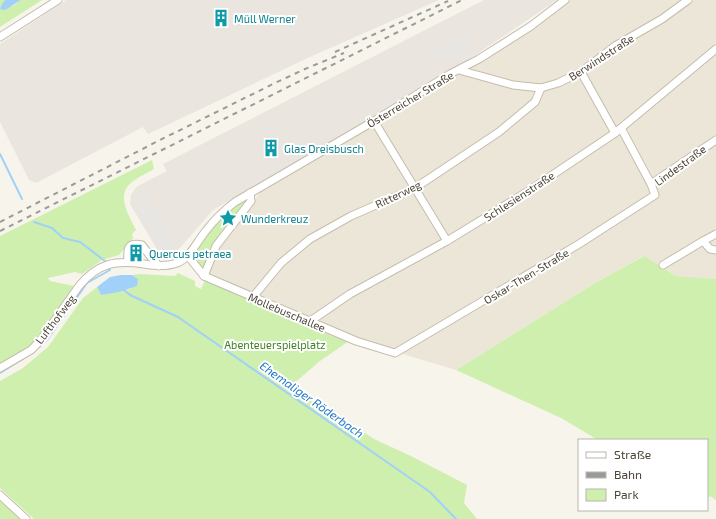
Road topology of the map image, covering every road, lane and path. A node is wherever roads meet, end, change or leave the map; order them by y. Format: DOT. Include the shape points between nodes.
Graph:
graph roads {
  1 [pos="58,0"];
  2 [pos="565,0"];
  3 [pos="688,0"];
  4 [pos="0,37"];
  5 [pos="716,49"];
  6 [pos="459,70"];
  7 [pos="581,72"];
  8 [pos="541,88"];
  9 [pos="374,121"];
  10 [pos="618,130"];
  11 [pos="716,140"];
  12 [pos="651,184"];
  13 [pos="415,188"];
  14 [pos="250,193"];
  15 [pos="655,194"];
  16 [pos="716,234"];
  17 [pos="447,241"];
  18 [pos="703,241"];
  19 [pos="716,250"];
  20 [pos="188,256"];
  21 [pos="128,262"];
  22 [pos="663,264"];
  23 [pos="159,266"];
  24 [pos="204,276"];
  25 [pos="86,278"];
  26 [pos="253,297"];
  27 [pos="309,322"];
  28 [pos="395,353"];
  29 [pos="0,368"];
  30 [pos="0,495"];
  31 [pos="26,519"];
  1 -- 4 [label="street"];
  2 -- 6 [label="street, Österreicher Straße" via="532,26"];
  3 -- 7 [label="street, Berwindstraße" via="662,19 615,46"];
  5 -- 10 [label="street, Schlesienstraße"];
  6 -- 8 [label="street, Berwindstraße" via="513,85"];
  6 -- 9 [label="street, Österreicher Straße"];
  7 -- 8 [label="street, Berwindstraße"];
  7 -- 10 [label="street"];
  8 -- 13 [label="street, Ritterweg" via="535,102 499,132"];
  9 -- 13 [label="street"];
  9 -- 14 [label="street, Österreicher Straße"];
  10 -- 12 [label="street"];
  10 -- 17 [label="street, Schlesienstraße" via="530,190"];
  11 -- 12 [label="street, Lindestraße"];
  12 -- 15 [label="street, Lindestraße"];
  13 -- 17 [label="street"];
  13 -- 26 [label="street, Ritterweg" via="351,216 310,239 280,263"];
  14 -- 20 [label="street, Österreicher Straße" via="222,211"];
  14 -- 24 [label="street" via="252,201 216,246"];
  15 -- 28 [label="street, Oskar-Then-Straße" via="578,244"];
  16 -- 18 [label="street"];
  17 -- 27 [label="street, Schlesienstraße" via="350,294"];
  18 -- 19 [label="street" via="710,249"];
  18 -- 22 [label="street"];
  20 -- 23 [label="street, Österreicher Straße" via="178,263"];
  20 -- 24 [label="street, Mollebuschallee"];
  21 -- 23 [label="street, Österreicher Straße"];
  21 -- 23 [label="street" via="128,249 130,245 135,244 142,245"];
  21 -- 25 [label="street, Österreicher Straße" via="105,265"];
  24 -- 26 [label="street, Mollebuschallee"];
  25 -- 29 [label="street, Lufthofweg" via="40,342"];
  26 -- 27 [label="street, Mollebuschallee"];
  27 -- 28 [label="street, Mollebuschallee"];
  30 -- 31 [label="street"];
}
